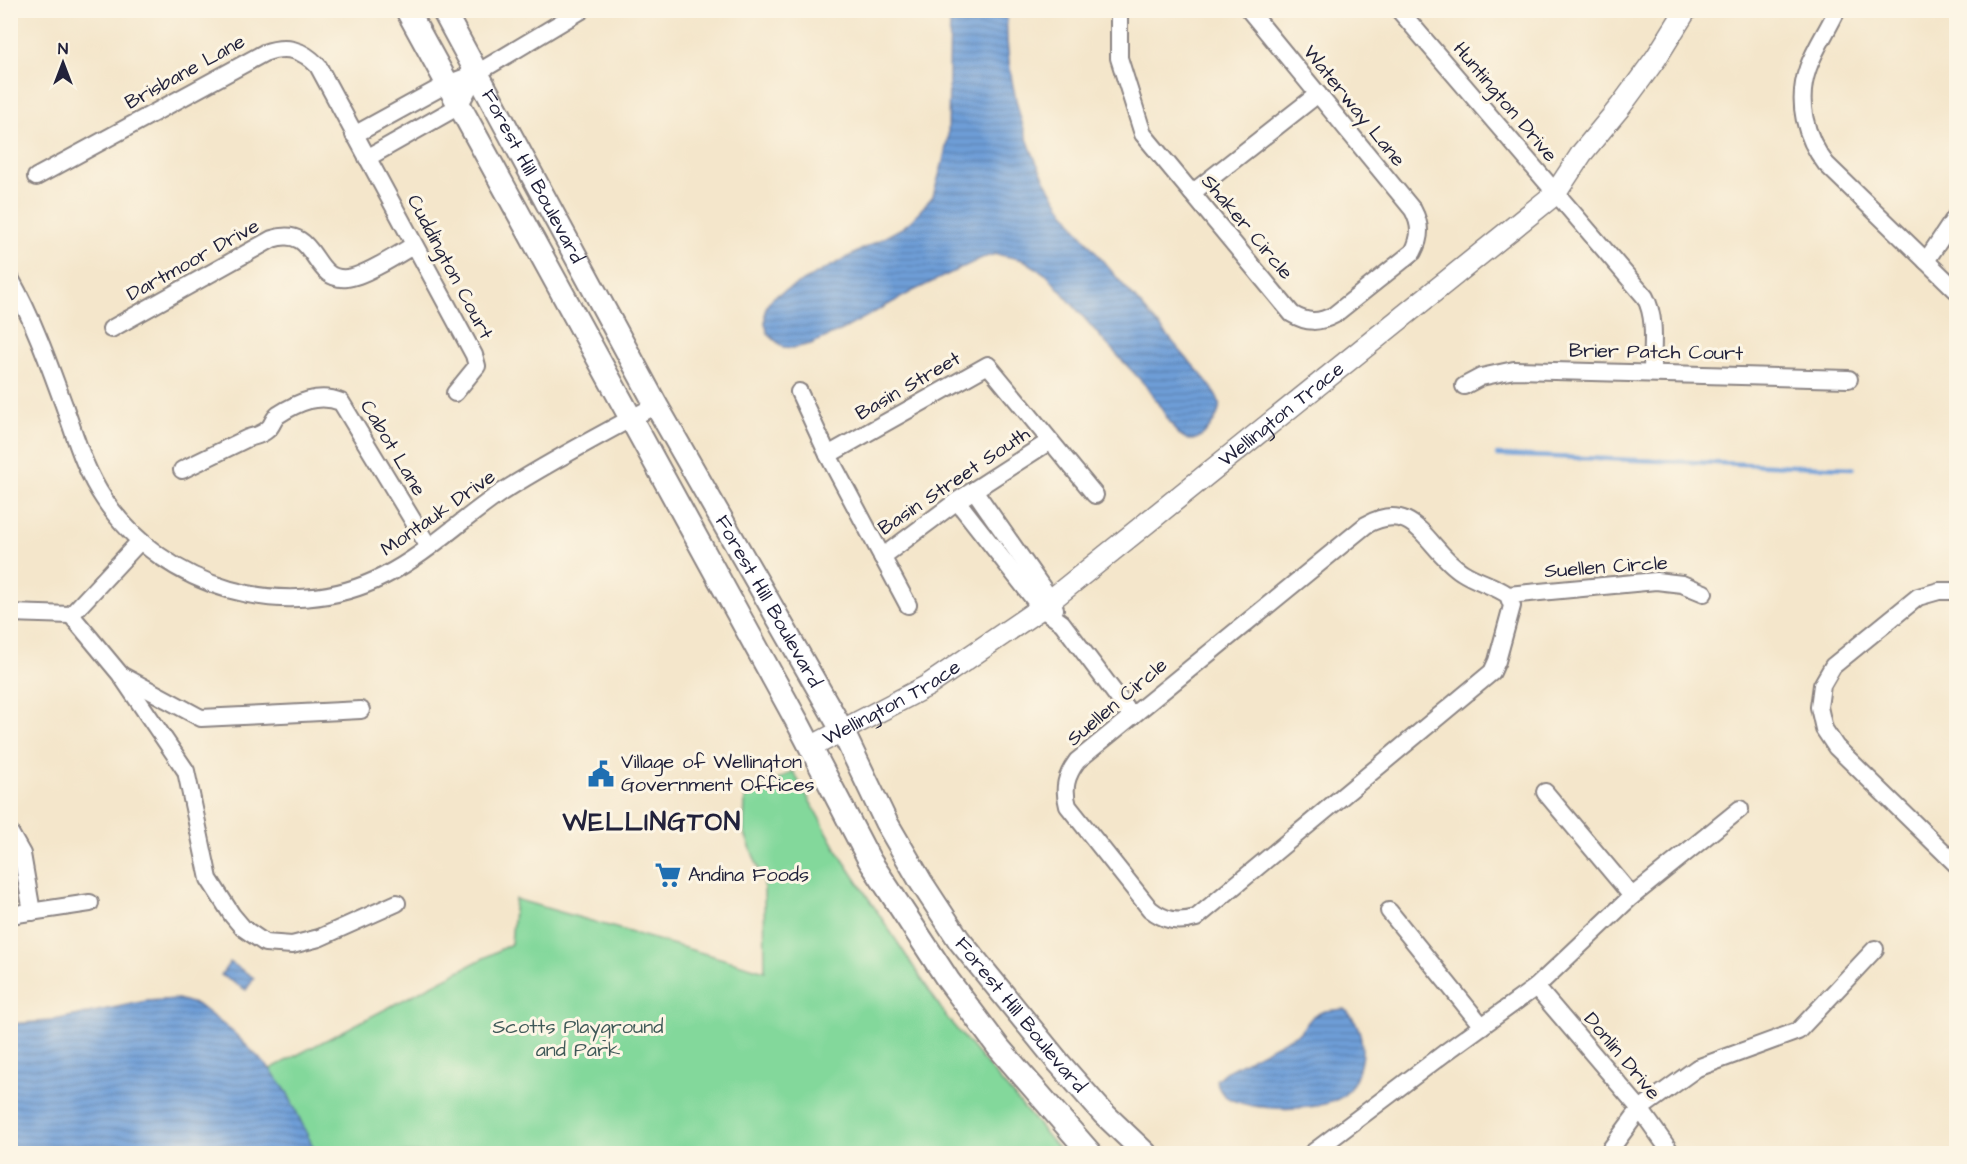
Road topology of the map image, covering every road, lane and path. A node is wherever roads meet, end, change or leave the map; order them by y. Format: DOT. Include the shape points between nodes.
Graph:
graph roads {
  1 [pos="407,10"];
  2 [pos="443,10"];
  3 [pos="582,10"];
  4 [pos="1119,10"];
  5 [pos="1249,10"];
  6 [pos="1399,10"];
  7 [pos="1686,10"];
  8 [pos="1837,10"];
  9 [pos="477,73"];
  10 [pos="447,84"];
  11 [pos="1318,94"];
  12 [pos="459,106"];
  13 [pos="354,135"];
  14 [pos="367,158"];
  15 [pos="36,177"];
  16 [pos="1192,193"];
  17 [pos="1555,194"];
  18 [pos="1956,216"];
  19 [pos="1420,231"];
  20 [pos="414,245"];
  21 [pos="1926,261"];
  22 [pos="10,278"];
  23 [pos="1956,290"];
  24 [pos="111,329"];
  25 [pos="1652,373"];
  26 [pos="1849,379"];
  27 [pos="1464,386"];
  28 [pos="799,392"];
  29 [pos="455,393"];
  30 [pos="656,405"];
  31 [pos="631,419"];
  32 [pos="1050,441"];
  33 [pos="828,455"];
  34 [pos="182,470"];
  35 [pos="974,490"];
  36 [pos="1095,495"];
  37 [pos="957,501"];
  38 [pos="140,541"];
  39 [pos="429,547"];
  40 [pos="882,557"];
  41 [pos="1956,591"];
  42 [pos="1704,593"];
  43 [pos="1508,595"];
  44 [pos="1046,604"];
  45 [pos="908,605"];
  46 [pos="10,613"];
  47 [pos="71,615"];
  48 [pos="120,674"];
  49 [pos="362,710"];
  50 [pos="1132,716"];
  51 [pos="842,730"];
  52 [pos="811,747"];
  53 [pos="1545,792"];
  54 [pos="1740,809"];
  55 [pos="10,833"];
  56 [pos="1956,864"];
  57 [pos="1632,896"];
  58 [pos="90,903"];
  59 [pos="397,903"];
  60 [pos="1389,911"];
  61 [pos="32,912"];
  62 [pos="10,915"];
  63 [pos="1875,949"];
  64 [pos="1536,987"];
  65 [pos="1482,1026"];
  66 [pos="1640,1109"];
  67 [pos="1091,1154"];
  68 [pos="1146,1154"];
  69 [pos="1311,1154"];
  70 [pos="1607,1154"];
  71 [pos="1672,1154"];
  1 -- 10 [label="main road, Forest Hill Boulevard"];
  2 -- 9 [label="main road, Forest Hill Boulevard"];
  3 -- 9 [label="street"];
  4 -- 16 [label="street, Shaker Circle" via="1119,58 1143,134"];
  5 -- 11 [label="street, Waterway Lane"];
  6 -- 17 [label="street, Huntington Drive"];
  7 -- 17 [label="street, Wellington Trace" via="1656,58"];
  8 -- 21 [label="street" via="1804,80 1803,115 1808,134 1826,164"];
  9 -- 10 [label="street"];
  9 -- 12 [label="street"];
  9 -- 30 [label="main road, Forest Hill Boulevard"];
  10 -- 12 [label="main road, Forest Hill Boulevard"];
  10 -- 13 [label="street"];
  11 -- 16 [label="street"];
  11 -- 19 [label="street, Waterway Lane" via="1413,210"];
  12 -- 14 [label="street"];
  12 -- 31 [label="main road, Forest Hill Boulevard"];
  13 -- 14 [label="street, Brisbane Lane"];
  13 -- 15 [label="street, Brisbane Lane" via="318,66 299,51 275,49"];
  14 -- 20 [label="street, Cuddington Court"];
  16 -- 19 [label="street, Shaker Circle" via="1292,315 1313,322 1334,315 1413,252"];
  17 -- 25 [label="street, Huntington Drive" via="1645,297 1652,318"];
  17 -- 44 [label="street, Wellington Trace"];
  18 -- 21 [label="street"];
  20 -- 24 [label="street, Dartmoor Drive" via="347,278 325,272 305,242 283,236"];
  20 -- 29 [label="street, Cuddington Court" via="474,355 477,366"];
  21 -- 23 [label="street"];
  22 -- 38 [label="street, Montauk Drive" via="38,335 89,474 103,499"];
  25 -- 26 [label="street, Brier Patch Court"];
  25 -- 27 [label="street, Brier Patch Court" via="1514,370 1481,377"];
  28 -- 33 [label="street"];
  30 -- 31 [label="street, Montauk Drive"];
  30 -- 51 [label="main road, Forest Hill Boulevard"];
  31 -- 39 [label="street, Montauk Drive" via="501,493"];
  31 -- 52 [label="main road, Forest Hill Boulevard"];
  32 -- 33 [label="street, Basin Street" via="987,365"];
  32 -- 35 [label="street, Basin Street South"];
  32 -- 36 [label="street, Basin Street"];
  33 -- 40 [label="street"];
  34 -- 39 [label="street, Cabot Lane" via="260,435 276,417 308,400 331,398 341,402"];
  35 -- 37 [label="street, Basin Street South"];
  35 -- 44 [label="street"];
  37 -- 40 [label="street, Basin Street South"];
  37 -- 44 [label="street"];
  38 -- 39 [label="street, Montauk Drive" via="162,559 213,585 260,596 298,598 355,588 382,577"];
  38 -- 47 [label="street"];
  40 -- 45 [label="street"];
  41 -- 56 [label="street" via="1918,597 1833,666 1822,685 1819,707 1824,729 1836,747"];
  42 -- 43 [label="street, Suellen Circle" via="1682,584 1656,581"];
  43 -- 50 [label="street, Suellen Circle" via="1452,565 1412,522 1401,517 1376,519"];
  43 -- 50 [label="street, Suellen Circle" via="1512,606 1492,672 1196,918 1172,921 1150,909 1068,806 1065,782 1077,761"];
  44 -- 50 [label="street"];
  44 -- 51 [label="street, Wellington Trace" via="927,686"];
  46 -- 47 [label="street"];
  47 -- 48 [label="street"];
  48 -- 49 [label="street" via="201,718"];
  48 -- 59 [label="street" via="186,771 209,879 243,928 265,943 292,945 319,938"];
  51 -- 52 [label="street, Wellington Trace"];
  51 -- 68 [label="main road, Forest Hill Boulevard" via="886,822 959,940 1103,1113"];
  52 -- 67 [label="main road, Forest Hill Boulevard" via="870,861 948,980 999,1048"];
  53 -- 57 [label="street"];
  54 -- 57 [label="street"];
  55 -- 61 [label="street" via="22,854"];
  57 -- 64 [label="street"];
  58 -- 61 [label="street"];
  60 -- 65 [label="street"];
  61 -- 62 [label="street"];
  63 -- 66 [label="street" via="1798,1031 1696,1068"];
  64 -- 65 [label="street"];
  64 -- 66 [label="street, Donlin Drive"];
  65 -- 69 [label="street"];
  66 -- 70 [label="street"];
  66 -- 71 [label="street, Donlin Drive"];
}
